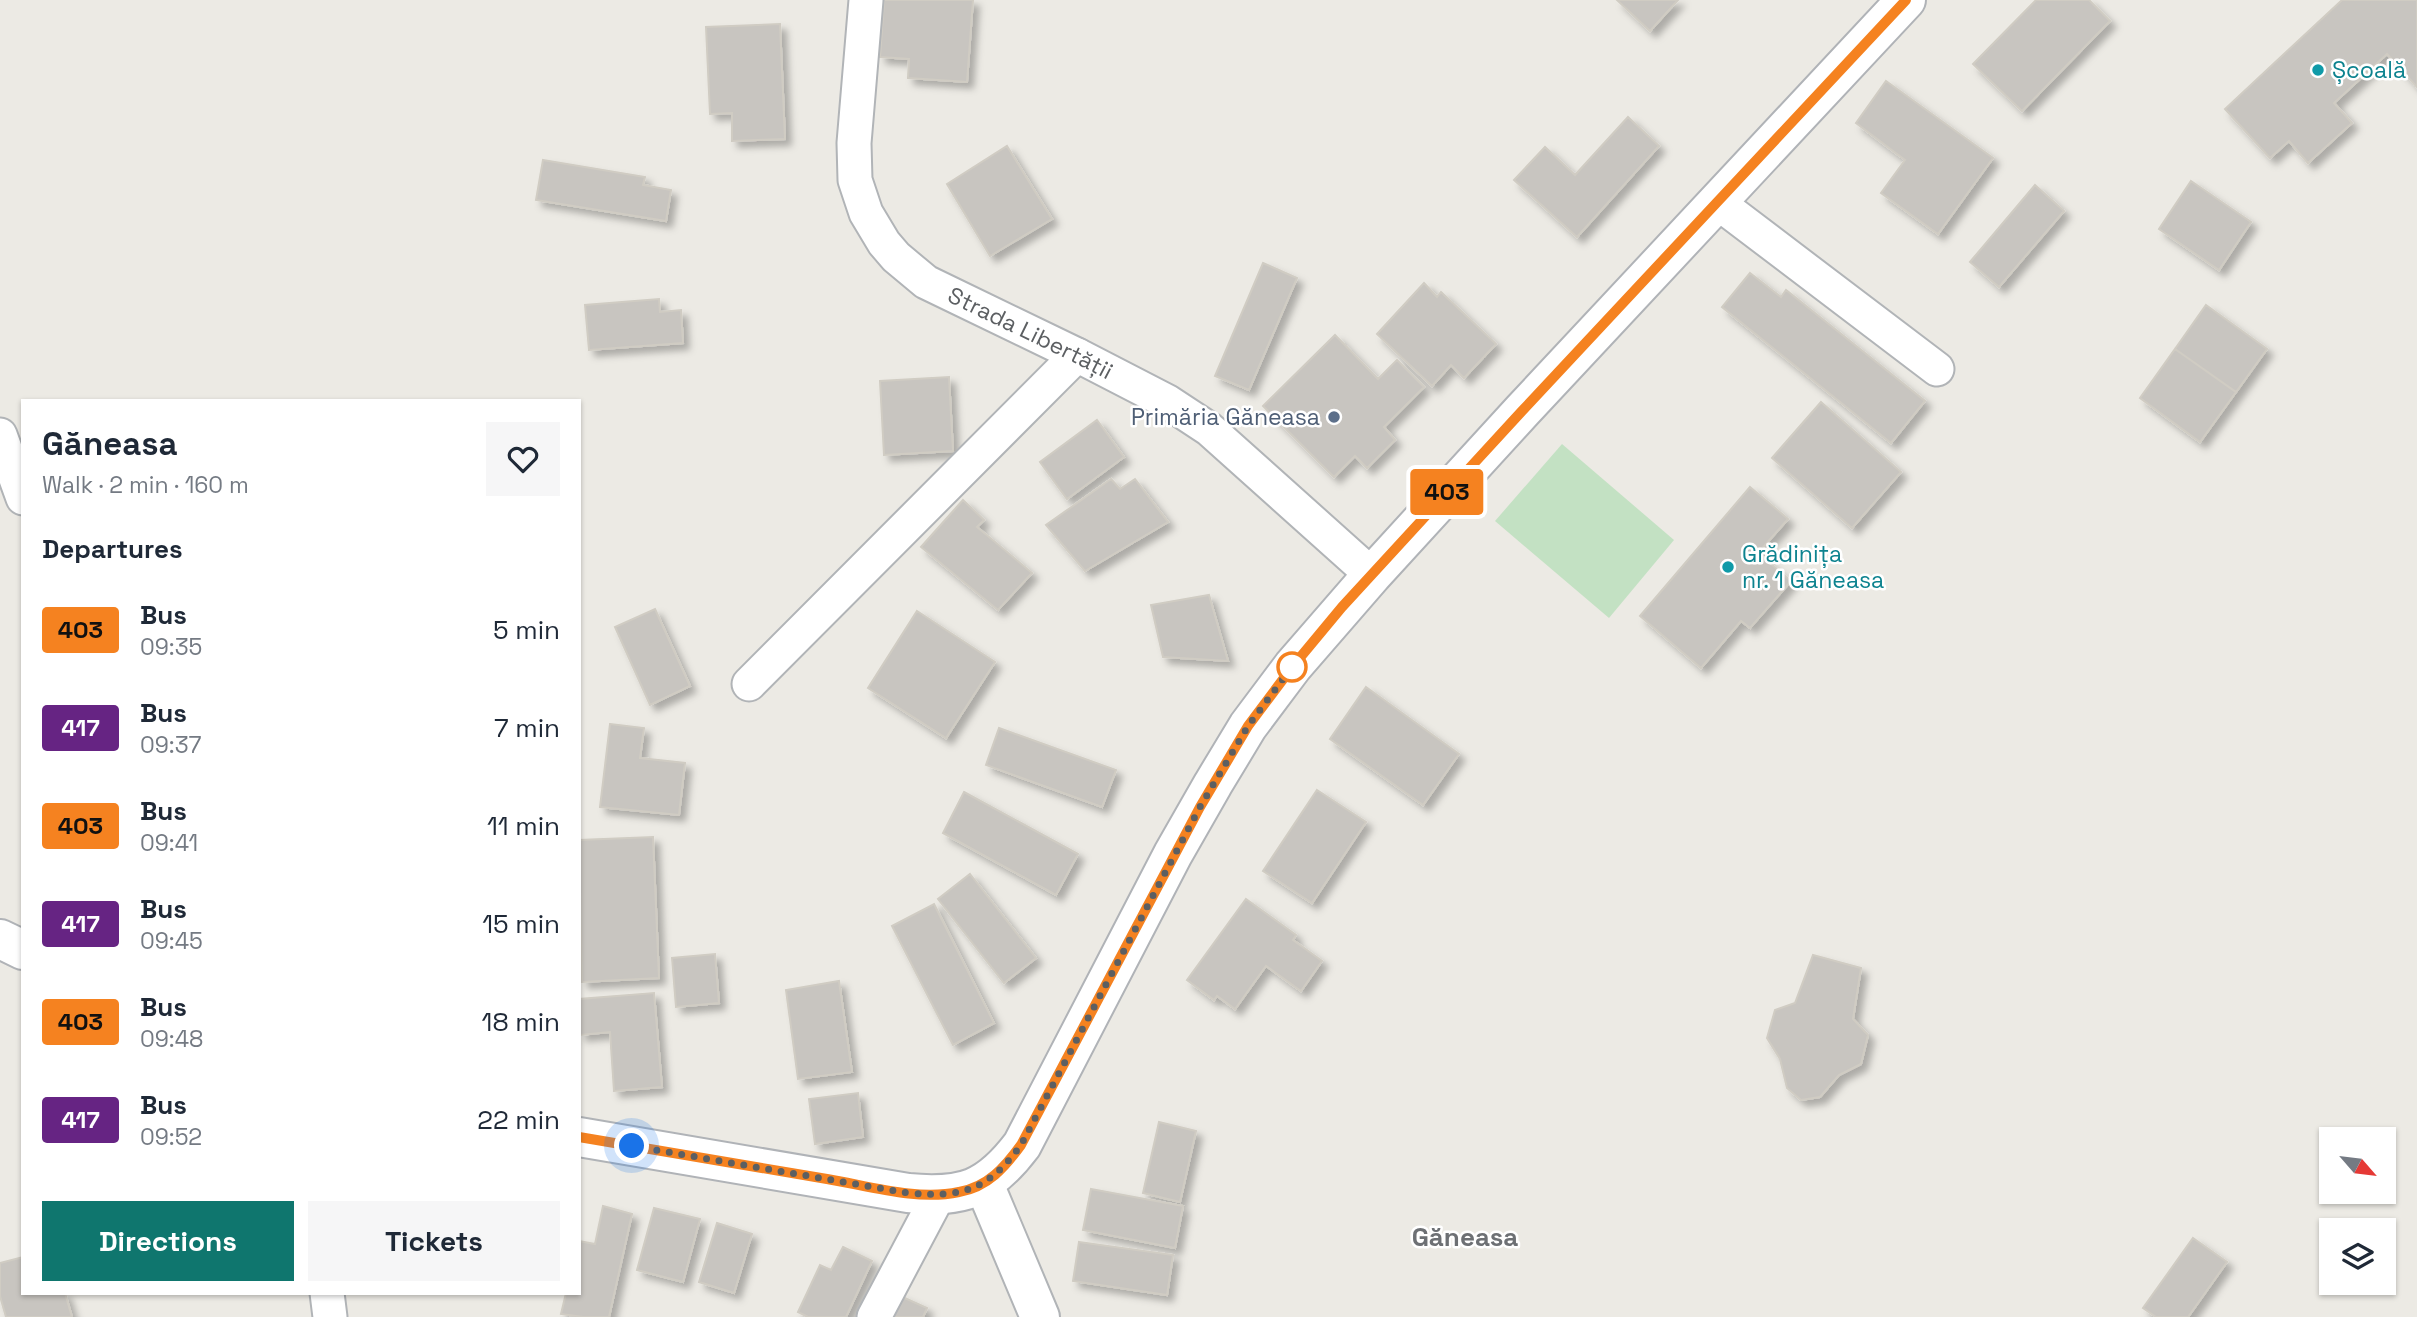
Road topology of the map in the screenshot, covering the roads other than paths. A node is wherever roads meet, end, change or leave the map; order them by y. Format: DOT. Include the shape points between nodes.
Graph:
graph roads {
  1 [pos="866,0"];
  2 [pos="1906,0"];
  3 [pos="1717,202"];
  4 [pos="1077,355"];
  5 [pos="1937,369"];
  6 [pos="0,435"];
  7 [pos="21,493"];
  8 [pos="1372,575"];
  9 [pos="749,684"];
  10 [pos="0,939"];
  11 [pos="21,949"];
  12 [pos="581,1137"];
  13 [pos="984,1184"];
  14 [pos="938,1196"];
  15 [pos="327,1295"];
  16 [pos="330,1317"];
  17 [pos="874,1317"];
  18 [pos="1040,1317"];
  1 -- 4 [label="street, Strada Libertății" via="855,180 884,243 926,282"];
  2 -- 3 [label="main road"];
  3 -- 5 [label="street"];
  3 -- 8 [label="main road"];
  4 -- 8 [label="street, Strada Libertății" via="1168,402 1209,429"];
  4 -- 9 [label="street"];
  6 -- 7 [label="street"];
  8 -- 13 [label="main road" via="1248,726 1173,854 1021,1145 1005,1167"];
  10 -- 11 [label="main road"];
  12 -- 14 [label="main road"];
  13 -- 14 [label="main road"];
  13 -- 18 [label="main road"];
  14 -- 17 [label="street"];
  15 -- 16 [label="street"];
}
